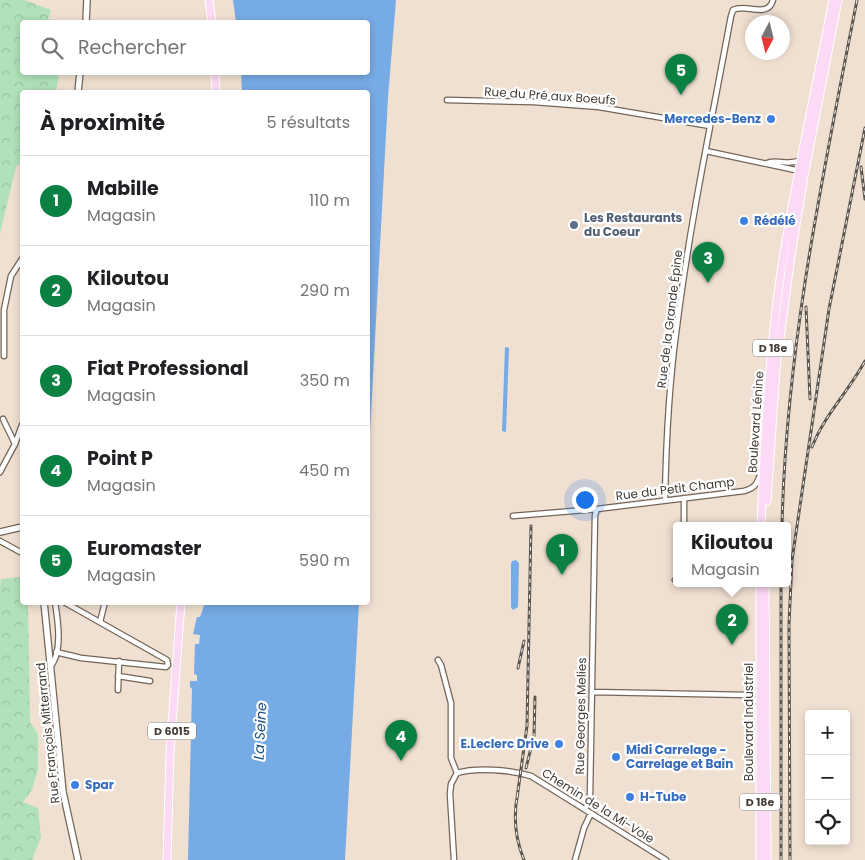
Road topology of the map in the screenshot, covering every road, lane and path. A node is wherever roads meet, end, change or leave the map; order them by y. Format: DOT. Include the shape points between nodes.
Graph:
graph roads {
  1 [pos="87,0"];
  2 [pos="209,0"];
  3 [pos="773,0"];
  4 [pos="833,0"];
  5 [pos="838,0"];
  6 [pos="86,20"];
  7 [pos="212,20"];
  8 [pos="80,75"];
  9 [pos="215,75"];
  10 [pos="78,90"];
  11 [pos="216,90"];
  12 [pos="447,100"];
  13 [pos="710,126"];
  14 [pos="706,151"];
  15 [pos="767,163"];
  16 [pos="800,167"];
  17 [pos="20,262"];
  18 [pos="4,356"];
  19 [pos="3,419"];
  20 [pos="20,430"];
  21 [pos="15,444"];
  22 [pos="763,463"];
  23 [pos="0,472"];
  24 [pos="684,498"];
  25 [pos="666,500"];
  26 [pos="597,509"];
  27 [pos="513,516"];
  28 [pos="684,522"];
  29 [pos="761,522"];
  30 [pos="766,522"];
  31 [pos="20,527"];
  32 [pos="0,532"];
  33 [pos="0,541"];
  34 [pos="20,552"];
  35 [pos="760,587"];
  36 [pos="765,587"];
  37 [pos="44,605"];
  38 [pos="55,605"];
  39 [pos="69,605"];
  40 [pos="104,605"];
  41 [pos="181,605"];
  42 [pos="763,617"];
  43 [pos="100,622"];
  44 [pos="56,652"];
  45 [pos="438,660"];
  46 [pos="119,661"];
  47 [pos="50,667"];
  48 [pos="118,676"];
  49 [pos="150,681"];
  50 [pos="118,690"];
  51 [pos="592,692"];
  52 [pos="760,703"];
  53 [pos="457,773"];
  54 [pos="585,809"];
  55 [pos="591,813"];
  56 [pos="78,860"];
  57 [pos="167,860"];
  58 [pos="454,860"];
  59 [pos="575,860"];
  60 [pos="666,860"];
  61 [pos="760,860"];
  62 [pos="767,860"];
  1 -- 6 [label="street"];
  2 -- 7 [label="main road"];
  3 -- 13 [label="street, Rue de la Grande Épine" via="766,10 742,7 732,12"];
  4 -- 16 [label="main road, Boulevard Lénine / D 18e"];
  5 -- 16 [label="main road, Boulevard Lénine / D 18e"];
  8 -- 10 [label="street"];
  9 -- 11 [label="main road"];
  12 -- 13 [label="street, Rue du Pré aux Boeufs" via="599,107"];
  13 -- 14 [label="street, Rue de la Grande Épine"];
  14 -- 15 [label="street"];
  14 -- 25 [label="street, Rue de la Grande Épine" via="675,341 668,416"];
  15 -- 16 [label="street"];
  15 -- 16 [label="street" via="772,161"];
  16 -- 22 [label="main road, Boulevard Lénine / D 18e" via="782,267"];
  16 -- 30 [label="main road, Boulevard Lénine / D 18e" via="776,370"];
  17 -- 18 [label="street" via="11,276 4,310"];
  19 -- 21 [label="street"];
  20 -- 21 [label="street"];
  21 -- 23 [label="street"];
  22 -- 24 [label="street, Rue du Petit Champ" via="756,485 750,489"];
  22 -- 29 [label="main road, Boulevard Lénine / D 18e"];
  24 -- 25 [label="street, Rue du Petit Champ"];
  24 -- 28 [label="street"];
  25 -- 26 [label="street, Rue du Petit Champ"];
  26 -- 27 [label="street, Rue du Petit Champ"];
  26 -- 51 [label="street, Rue Georges Melies"];
  31 -- 32 [label="street"];
  33 -- 34 [label="street"];
  35 -- 42 [label="main road, D 18e"];
  36 -- 42 [label="main road, D 18e"];
  37 -- 47 [label="street, Rue François Mitterrand"];
  38 -- 44 [label="street" via="59,632"];
  39 -- 43 [label="street"];
  40 -- 43 [label="street"];
  41 -- 57 [label="main road, D 6015" via="170,752"];
  42 -- 52 [label="main road, Boulevard Industriel / D 18e"];
  42 -- 62 [label="main road, Boulevard Industriel / D 18e"];
  43 -- 46 [label="street" via="167,660 168,665"];
  44 -- 46 [label="street"];
  44 -- 47 [label="street"];
  45 -- 53 [label="street" via="451,703 451,758"];
  46 -- 48 [label="street"];
  47 -- 56 [label="street, Rue François Mitterrand" via="63,792"];
  48 -- 49 [label="street"];
  48 -- 50 [label="street"];
  51 -- 52 [label="street" via="747,695"];
  51 -- 54 [label="street, Rue Georges Melies" via="590,796"];
  52 -- 61 [label="main road, Boulevard Industriel / D 18e"];
  53 -- 54 [label="street, Chemin de la Mi-Voie" via="524,774"];
  53 -- 58 [label="street" via="450,794"];
  54 -- 55 [label="street, Chemin de la Mi-Voie"];
  55 -- 59 [label="street"];
  55 -- 60 [label="street, Chemin de la Mi-Voie"];
}
